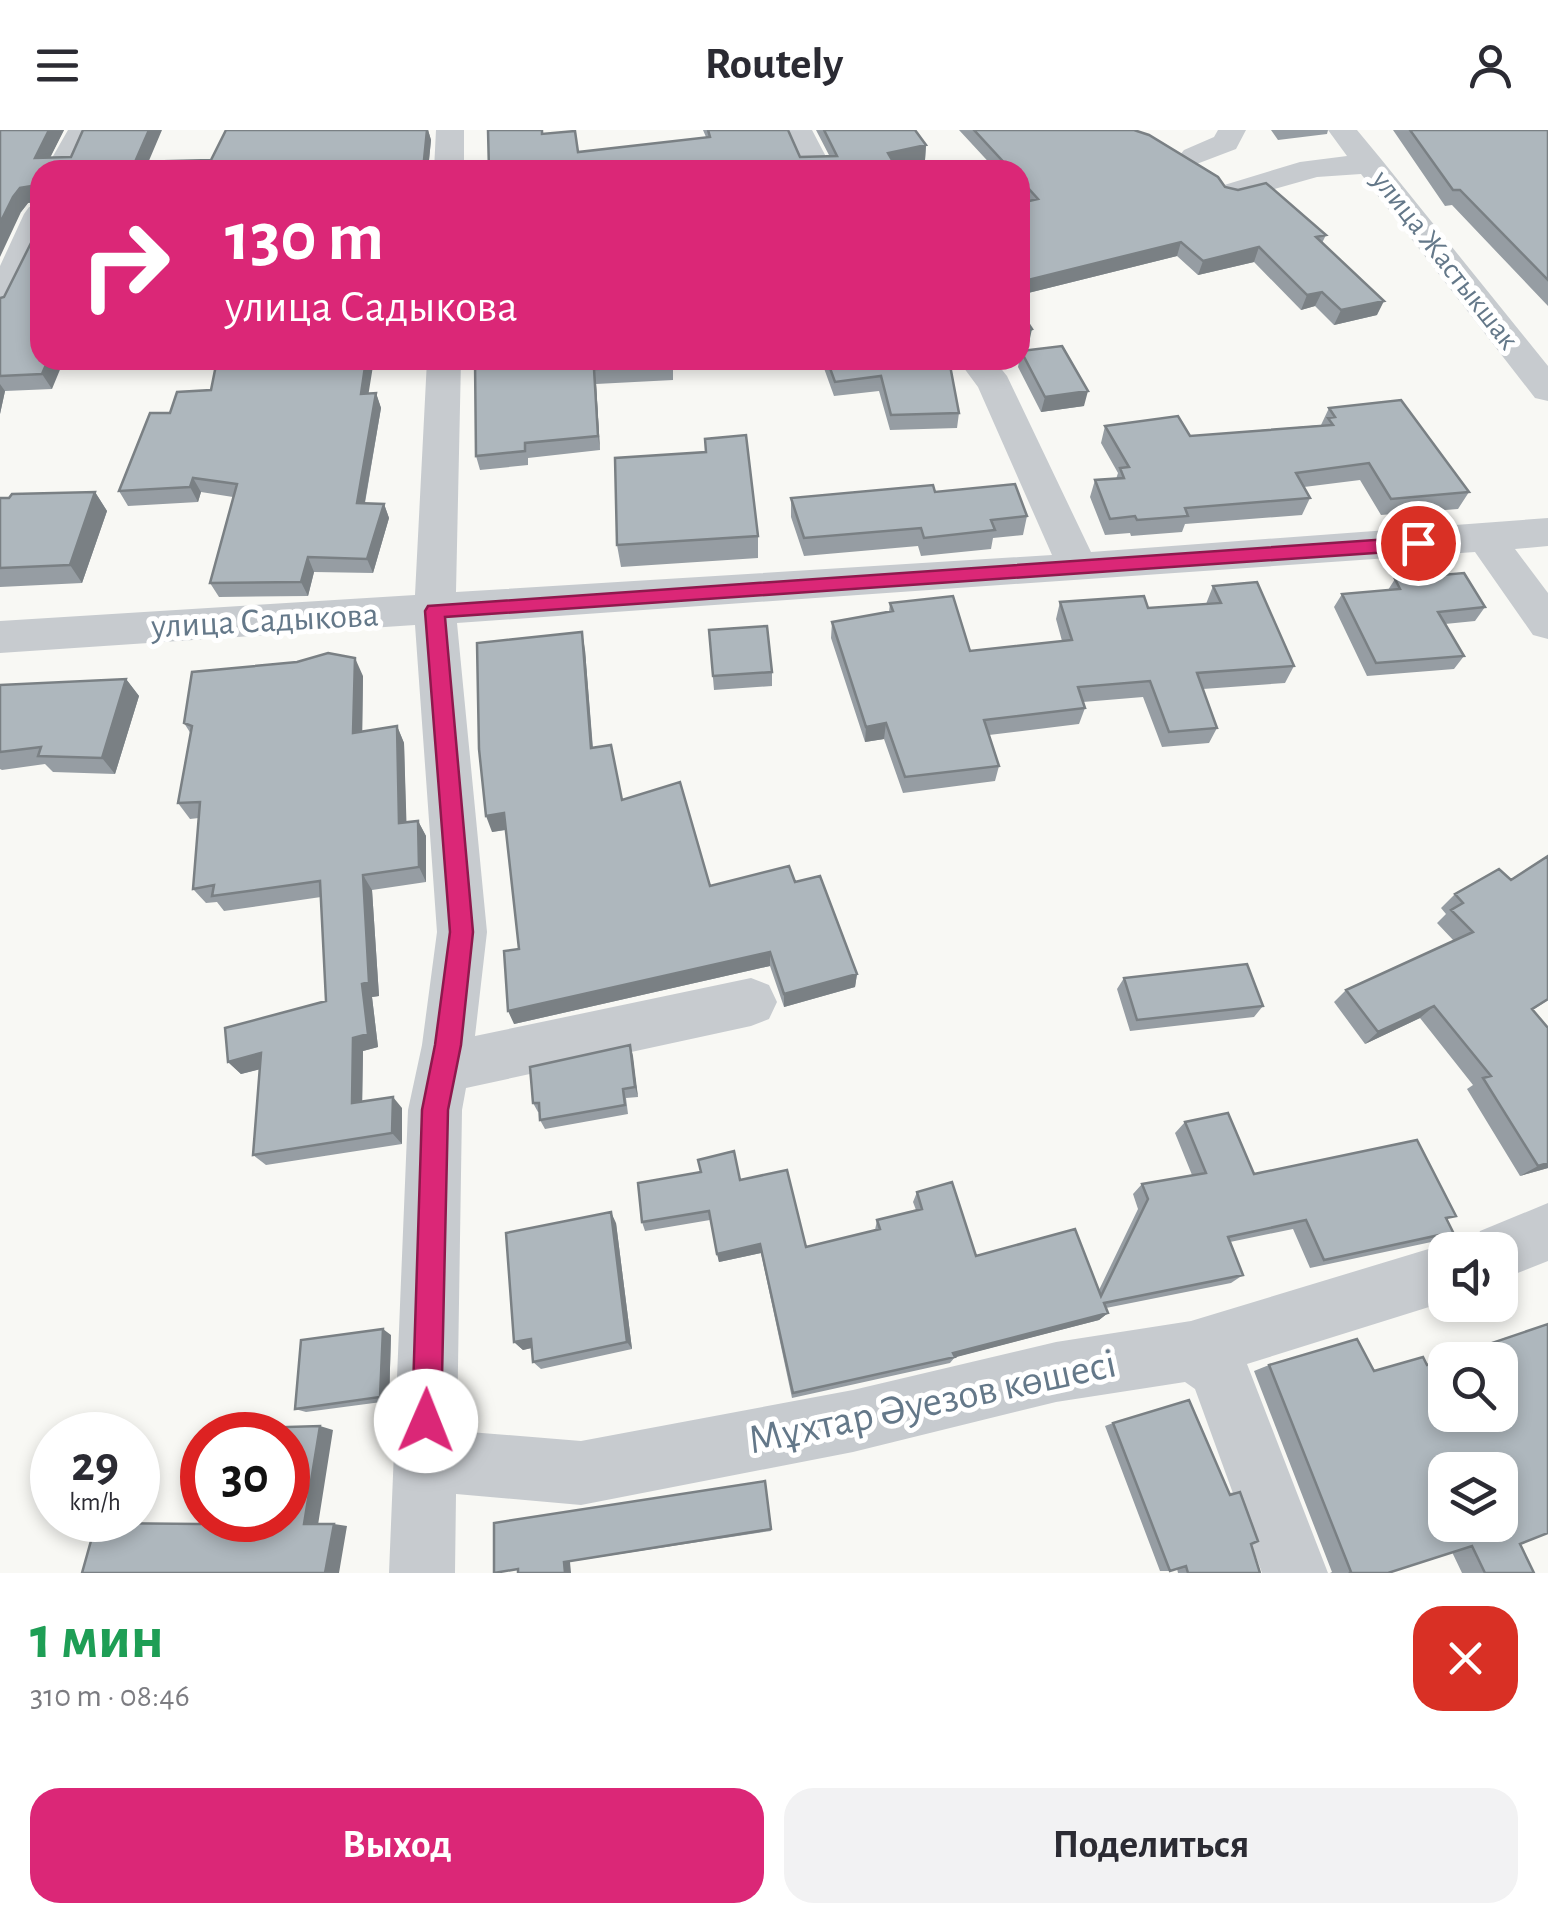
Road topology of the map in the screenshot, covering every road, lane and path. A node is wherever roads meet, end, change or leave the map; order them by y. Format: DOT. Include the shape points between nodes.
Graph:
graph roads {
  1 [pos="82,130"];
  2 [pos="450,130"];
  3 [pos="1232,130"];
  4 [pos="1342,130"];
  5 [pos="800,132"];
  6 [pos="1194,156"];
  7 [pos="66,160"];
  8 [pos="449,160"];
  9 [pos="813,160"];
  10 [pos="1370,165"];
  11 [pos="1232,192"];
  12 [pos="30,236"];
  13 [pos="0,302"];
  14 [pos="444,370"];
  15 [pos="983,370"];
  16 [pos="1548,390"];
  17 [pos="1548,532"];
  18 [pos="1486,538"];
  19 [pos="1077,566"];
  20 [pos="434,611"];
  21 [pos="1548,624"];
  22 [pos="0,637"];
  23 [pos="751,1002"];
  24 [pos="443,1068"];
  25 [pos="1548,1232"];
  26 [pos="1518,1244"];
  27 [pos="1428,1278"];
  28 [pos="1190,1351"];
  29 [pos="426,1460"];
  30 [pos="422,1573"];
  31 [pos="1296,1573"];
  1 -- 7 [label="street"];
  2 -- 8 [label="street"];
  3 -- 6 [label="street" via="1226,143"];
  4 -- 10 [label="street, улица Жастыкшак"];
  5 -- 9 [label="street"];
  10 -- 11 [label="street" via="1302,170"];
  10 -- 16 [label="street, улица Жастыкшак"];
  12 -- 13 [label="street"];
  14 -- 20 [label="street"];
  15 -- 19 [label="street"];
  17 -- 18 [label="street, улица Садыкова"];
  18 -- 19 [label="street, улица Садыкова"];
  18 -- 21 [label="street"];
  19 -- 20 [label="street, улица Садыкова"];
  20 -- 22 [label="street, улица Садыкова"];
  20 -- 24 [label="street" via="462,932"];
  23 -- 24 [label="street"];
  24 -- 29 [label="street" via="435,1110"];
  25 -- 26 [label="street"];
  27 -- 28 [label="street, Мұхтар Әуезов көшесі"];
  28 -- 29 [label="street, Мұхтар Әуезов көшесі" via="1056,1372 852,1421 581,1473"];
  28 -- 31 [label="street" via="1218,1368"];
  29 -- 30 [label="street"];
}
